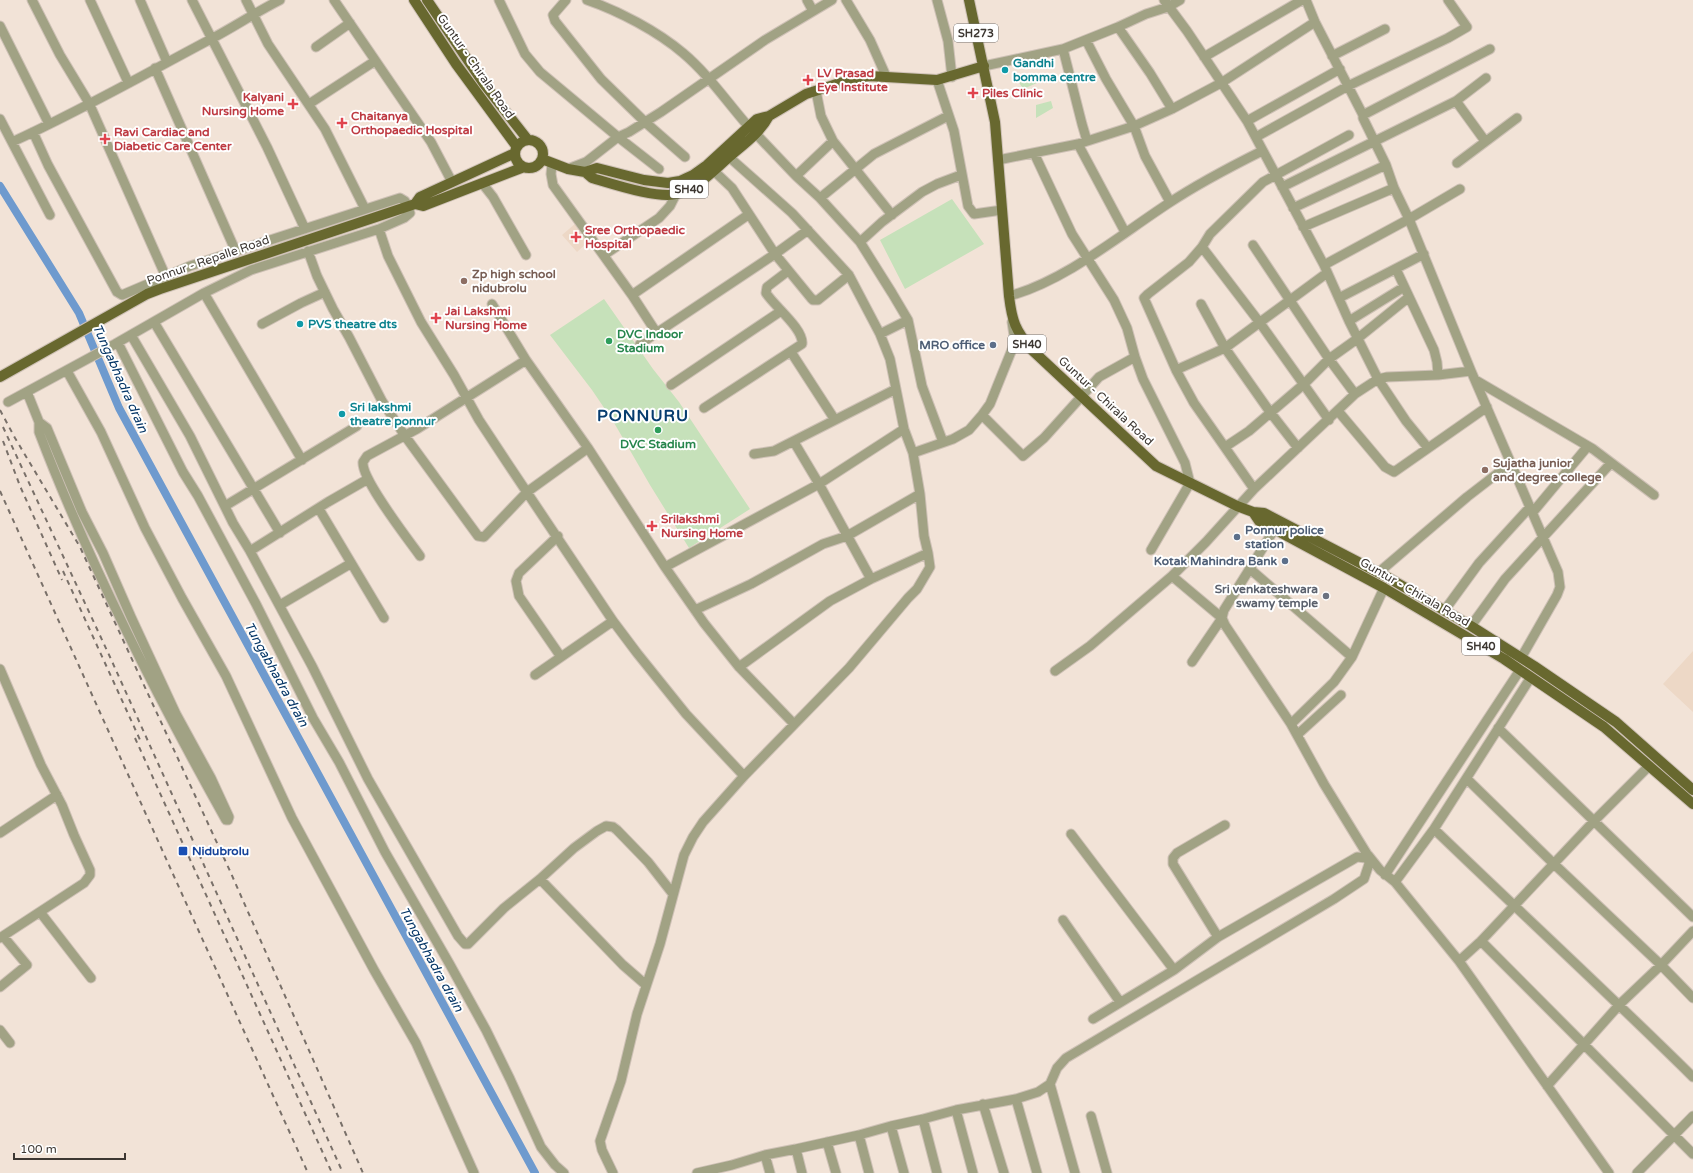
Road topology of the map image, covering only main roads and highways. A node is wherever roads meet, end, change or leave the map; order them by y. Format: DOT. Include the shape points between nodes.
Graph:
graph roads {
  1 [pos="414,0"];
  2 [pos="427,0"];
  3 [pos="969,0"];
  4 [pos="984,66"];
  5 [pos="770,116"];
  6 [pos="528,140"];
  7 [pos="516,150"];
  8 [pos="542,159"];
  9 [pos="524,167"];
  10 [pos="585,172"];
  11 [pos="407,207"];
  12 [pos="0,377"];
  13 [pos="1253,512"];
  14 [pos="1693,790"];
  15 [pos="1693,804"];
  1 -- 7 [label="main road, Guntur - Chirala Road"];
  2 -- 6 [label="main road, Guntur - Chirala Road" via="484,84"];
  3 -- 4 [label="main road, Guntur - Chirala Road / SH273"];
  4 -- 5 [label="main road, SH40" via="938,80 886,76 849,80 806,94"];
  4 -- 13 [label="main road, Guntur - Chirala Road / SH40" via="995,122 1012,320 1020,336 1156,466"];
  5 -- 10 [label="main road, SH40" via="757,119 707,165 680,181 668,183 644,180 597,168"];
  5 -- 10 [label="main road, SH40" via="764,127 714,171 688,190 676,194 658,195 592,178"];
  6 -- 7 [label="main road" via="522,142"];
  6 -- 8 [label="main road" via="535,141 540,146 543,152"];
  7 -- 9 [label="main road" via="518,163"];
  7 -- 11 [label="main road, Ponnur - Repalle Road" via="420,197"];
  8 -- 9 [label="main road" via="534,167"];
  8 -- 10 [label="main road, SH40" via="568,169"];
  9 -- 11 [label="main road, Ponnur - Repalle Road" via="423,206"];
  11 -- 12 [label="main road, Ponnur - Repalle Road" via="147,294"];
  13 -- 14 [label="main road, Guntur - Chirala Road / SH40" via="1264,513 1471,626 1616,722"];
  13 -- 15 [label="main road, Guntur - Chirala Road / SH40" via="1259,521 1274,530 1384,588 1531,677 1604,727"];
}
